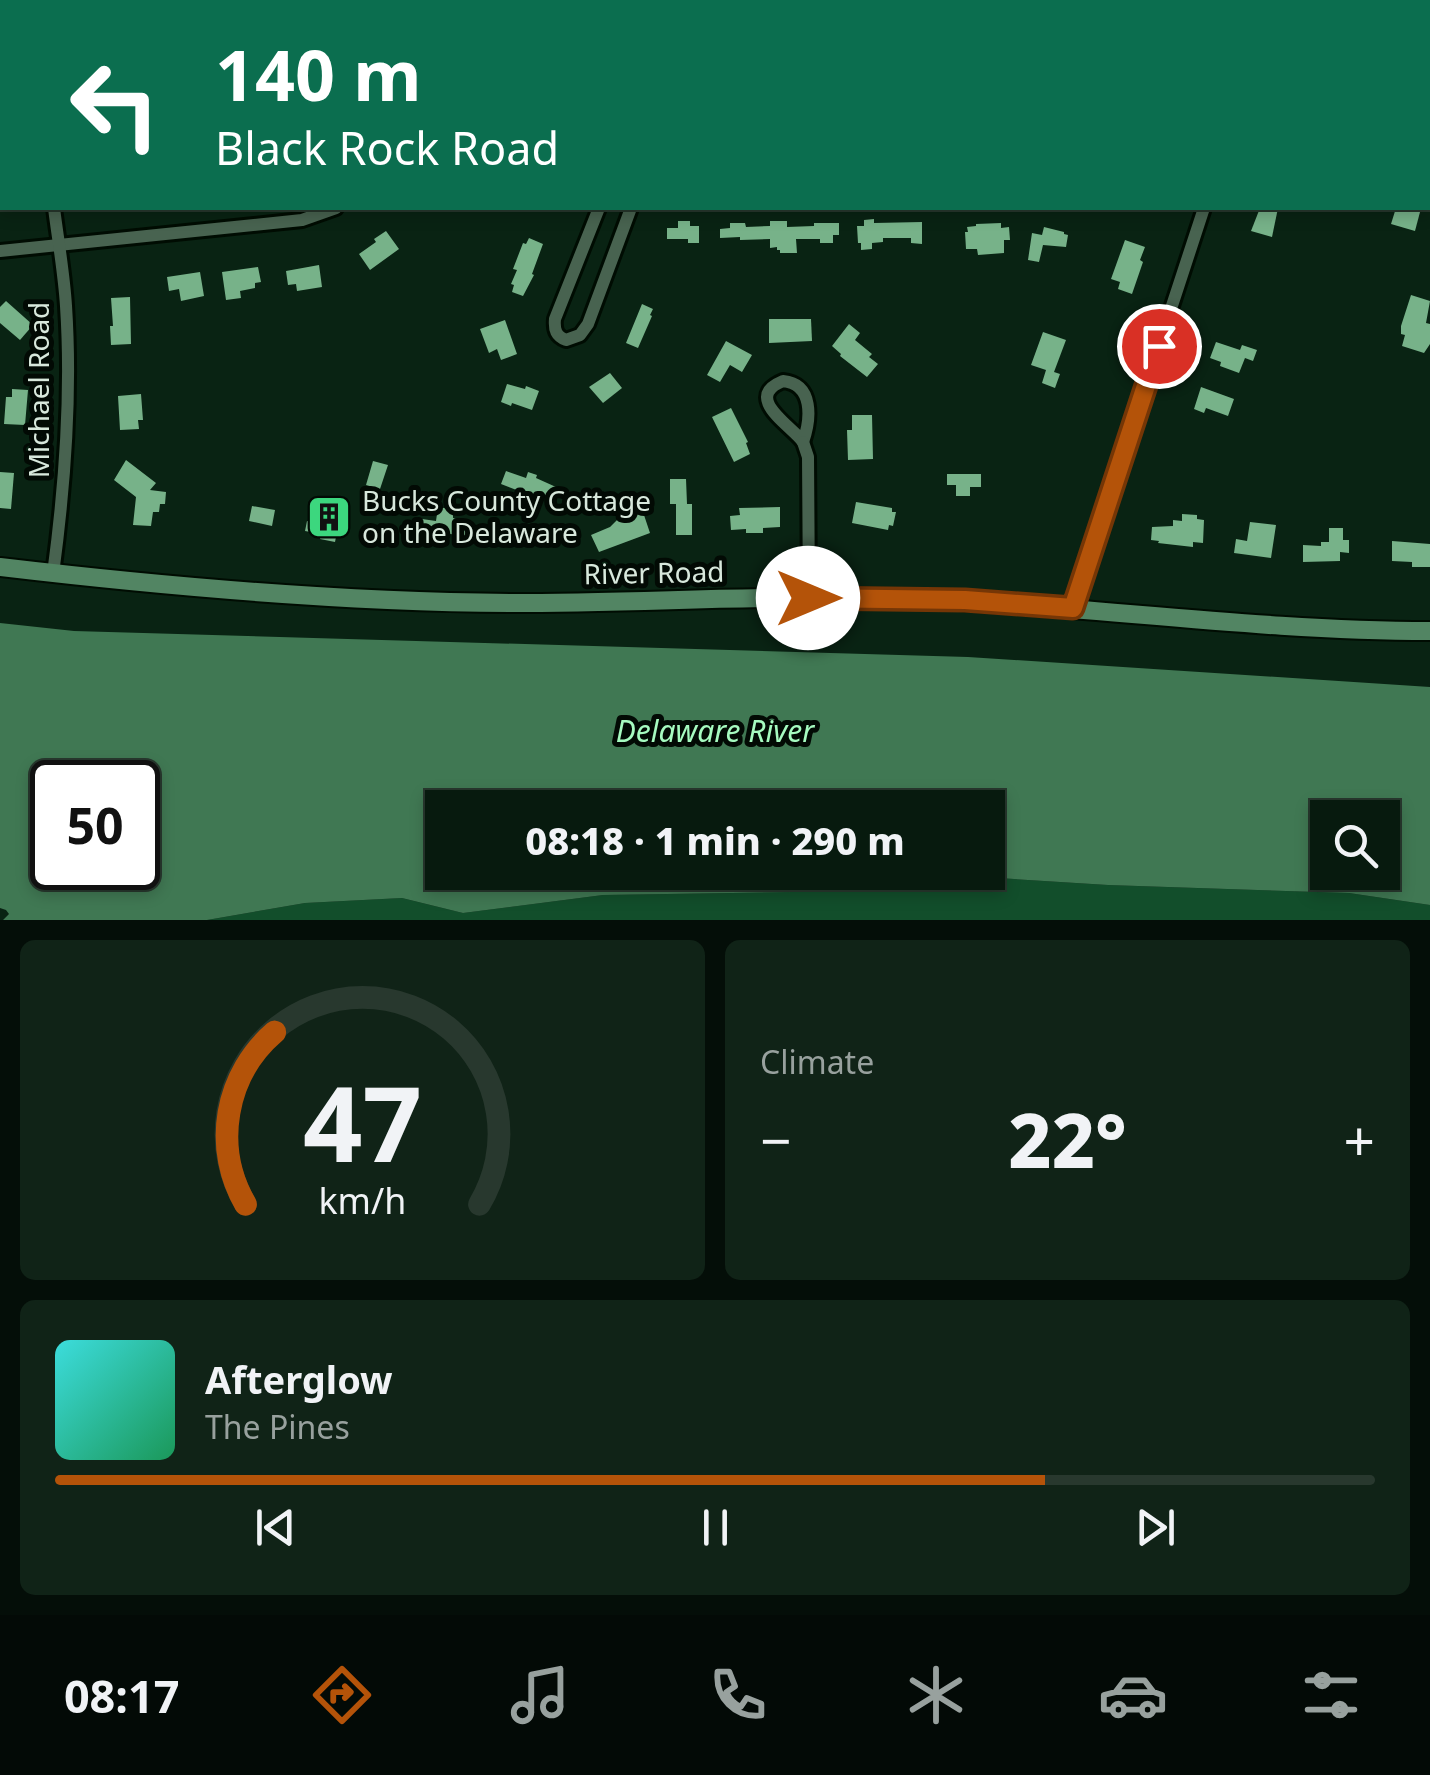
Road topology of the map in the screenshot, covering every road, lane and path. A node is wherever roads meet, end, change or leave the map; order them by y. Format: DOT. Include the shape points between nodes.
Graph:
graph roads {
  1 [pos="54,210"];
  2 [pos="330,210"];
  3 [pos="598,210"];
  4 [pos="630,210"];
  5 [pos="1199,210"];
  6 [pos="58,246"];
  7 [pos="0,251"];
  8 [pos="803,442"];
  9 [pos="0,568"];
  10 [pos="52,574"];
  11 [pos="808,598"];
  12 [pos="1073,608"];
  13 [pos="1430,631"];
  1 -- 6 [label="street, Michael Road"];
  2 -- 6 [label="street" via="302,220"];
  3 -- 4 [label="street" via="555,320 566,340 588,324"];
  5 -- 12 [label="street"];
  6 -- 7 [label="street"];
  6 -- 10 [label="street, Michael Road" via="68,408"];
  8 -- 8 [label="street" via="809,418 804,393 796,383 777,382 768,405"];
  8 -- 11 [label="street"];
  9 -- 10 [label="main road, River Road"];
  10 -- 11 [label="main road, River Road" via="400,600"];
  11 -- 12 [label="main road, River Road"];
  12 -- 13 [label="main road, River Road"];
}
